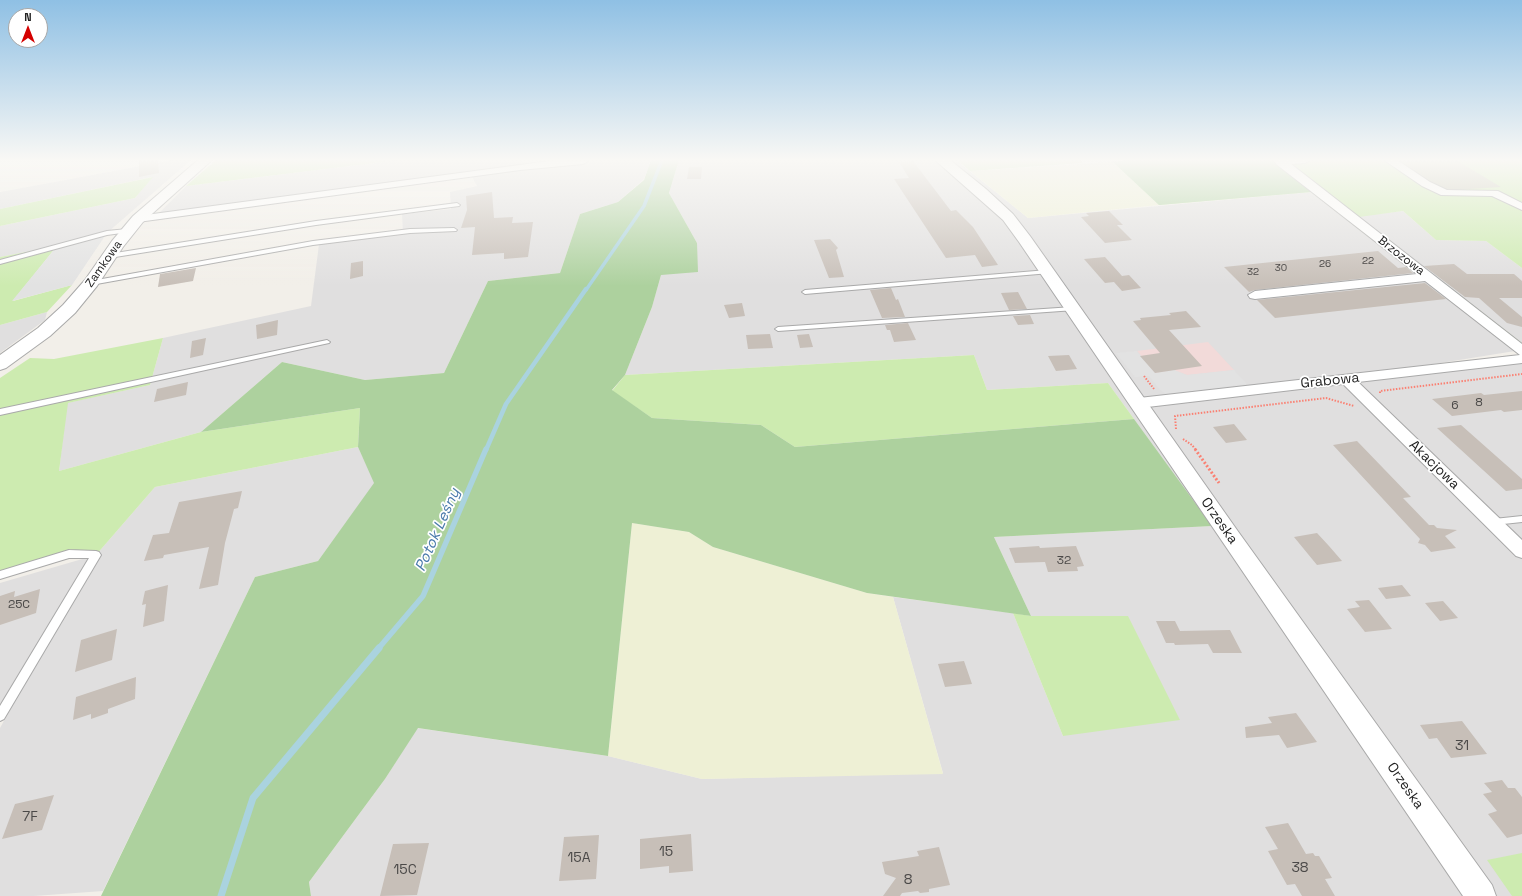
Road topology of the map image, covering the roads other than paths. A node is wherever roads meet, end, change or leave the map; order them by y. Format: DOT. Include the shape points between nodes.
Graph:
graph roads {
  1 [pos="156,202"];
  2 [pos="264,202"];
  3 [pos="992,202"];
  4 [pos="1332,202"];
  5 [pos="1512,202"];
  6 [pos="457,205"];
  7 [pos="1522,207"];
  8 [pos="138,219"];
  9 [pos="454,230"];
  10 [pos="127,231"];
  11 [pos="109,256"];
  12 [pos="0,262"];
  13 [pos="1048,272"];
  14 [pos="1428,277"];
  15 [pos="91,283"];
  16 [pos="805,292"];
  17 [pos="1255,295"];
  18 [pos="1073,309"];
  19 [pos="778,329"];
  20 [pos="327,342"];
  21 [pos="1522,351"];
  22 [pos="1522,359"];
  23 [pos="0,364"];
  24 [pos="1346,379"];
  25 [pos="1139,403"];
  26 [pos="0,412"];
  27 [pos="1522,519"];
  28 [pos="1494,522"];
  29 [pos="1522,551"];
  30 [pos="0,575"];
  31 [pos="0,716"];
  32 [pos="1481,896"];
  1 -- 8 [label="street, Zamkowa"];
  2 -- 8 [label="street"];
  3 -- 13 [label="street, Orzeska" via="1008,217"];
  4 -- 14 [label="street, Brzozowa"];
  5 -- 7 [label="street"];
  6 -- 11 [label="lane" via="316,223"];
  8 -- 10 [label="street, Zamkowa"];
  9 -- 15 [label="lane" via="410,231 313,243"];
  10 -- 11 [label="street, Zamkowa"];
  10 -- 12 [label="lane"];
  11 -- 15 [label="street, Zamkowa"];
  13 -- 16 [label="lane"];
  13 -- 18 [label="street, Orzeska"];
  14 -- 17 [label="street"];
  14 -- 21 [label="street, Brzozowa"];
  15 -- 23 [label="street, Zamkowa" via="69,309 44,332"];
  18 -- 19 [label="lane"];
  18 -- 25 [label="street, Orzeska"];
  20 -- 26 [label="lane"];
  22 -- 24 [label="street, Grabowa"];
  24 -- 25 [label="street, Grabowa"];
  24 -- 28 [label="street, Akacjowa"];
  25 -- 32 [label="street, Orzeska"];
  27 -- 28 [label="lane"];
  28 -- 29 [label="street, Akacjowa"];
  30 -- 31 [label="lane" via="69,554 96,555"];
}
